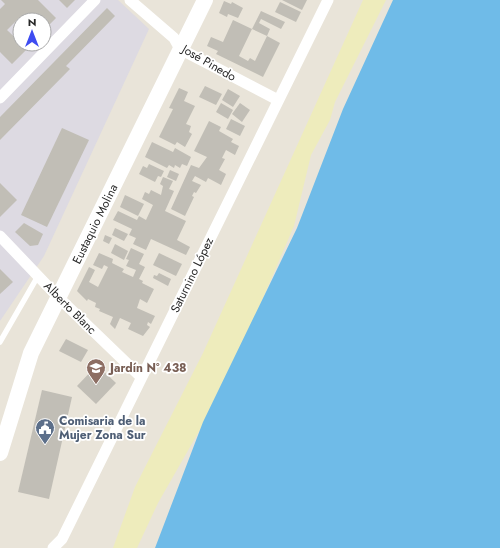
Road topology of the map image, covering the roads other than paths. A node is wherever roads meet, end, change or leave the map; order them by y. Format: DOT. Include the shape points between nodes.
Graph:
graph roads {
  1 [pos="95,0"];
  2 [pos="130,0"];
  3 [pos="205,0"];
  4 [pos="328,0"];
  5 [pos="180,49"];
  6 [pos="0,98"];
  7 [pos="278,100"];
  8 [pos="0,236"];
  9 [pos="38,276"];
  10 [pos="59,298"];
  11 [pos="0,342"];
  12 [pos="141,377"];
  13 [pos="0,453"];
  14 [pos="53,548"];
  1 -- 6 [label="street"];
  2 -- 5 [label="street, José Pinedo" via="174,38"];
  3 -- 5 [label="main road, Eustaquio Molina"];
  4 -- 7 [label="street, Saturnino López"];
  5 -- 7 [label="street, José Pinedo"];
  5 -- 10 [label="main road, Eustaquio Molina"];
  7 -- 12 [label="street, Saturnino López"];
  8 -- 9 [label="street, Alberto Blanc"];
  9 -- 10 [label="street, Alberto Blanc"];
  9 -- 11 [label="lane"];
  10 -- 12 [label="street, Alberto Blanc"];
  10 -- 13 [label="main road, Eustaquio Molina" via="31,353"];
  12 -- 14 [label="street, Saturnino López" via="62,539"];
}
